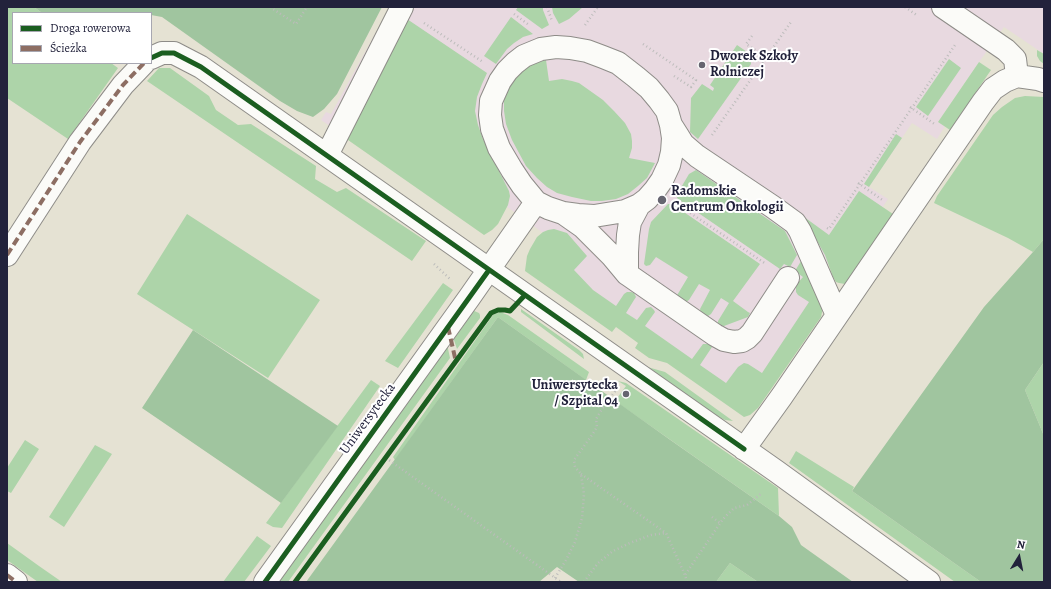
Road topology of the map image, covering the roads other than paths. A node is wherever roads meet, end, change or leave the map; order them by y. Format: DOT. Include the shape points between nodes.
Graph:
graph roads {
  1 [pos="944,7"];
  2 [pos="402,8"];
  3 [pos="152,58"];
  4 [pos="143,64"];
  5 [pos="1017,76"];
  6 [pos="1044,81"];
  7 [pos="671,125"];
  8 [pos="327,155"];
  9 [pos="536,202"];
  10 [pos="639,205"];
  11 [pos="563,213"];
  12 [pos="7,255"];
  13 [pos="489,270"];
  14 [pos="628,274"];
  15 [pos="788,278"];
  16 [pos="837,315"];
  17 [pos="744,449"];
  18 [pos="7,575"];
  19 [pos="16,582"];
  20 [pos="265,582"];
  21 [pos="929,582"];
  1 -- 5 [label="street" via="1015,58"];
  2 -- 8 [label="street"];
  3 -- 8 [label="street" via="162,53 174,53 201,67"];
  4 -- 12 [label="street" via="123,85 80,142"];
  5 -- 6 [label="street"];
  5 -- 16 [label="street" via="993,89 983,102"];
  7 -- 9 [label="street" via="667,111 649,88 603,56 556,47 541,49 524,56 504,76 495,91 490,115 499,148"];
  7 -- 10 [label="street" via="674,138 669,165 655,190"];
  7 -- 16 [label="street" via="684,144 697,156 795,224 800,230"];
  8 -- 13 [label="street"];
  9 -- 11 [label="street"];
  9 -- 13 [label="street, Uniwersytecka"];
  10 -- 11 [label="street" via="624,211 594,216"];
  10 -- 14 [label="street" via="630,222"];
  11 -- 14 [label="street" via="583,227"];
  13 -- 17 [label="street"];
  13 -- 20 [label="street, Uniwersytecka"];
  14 -- 15 [label="street" via="715,335 734,342 747,338"];
  16 -- 17 [label="street"];
  17 -- 21 [label="street"];
  18 -- 19 [label="street"];
}
